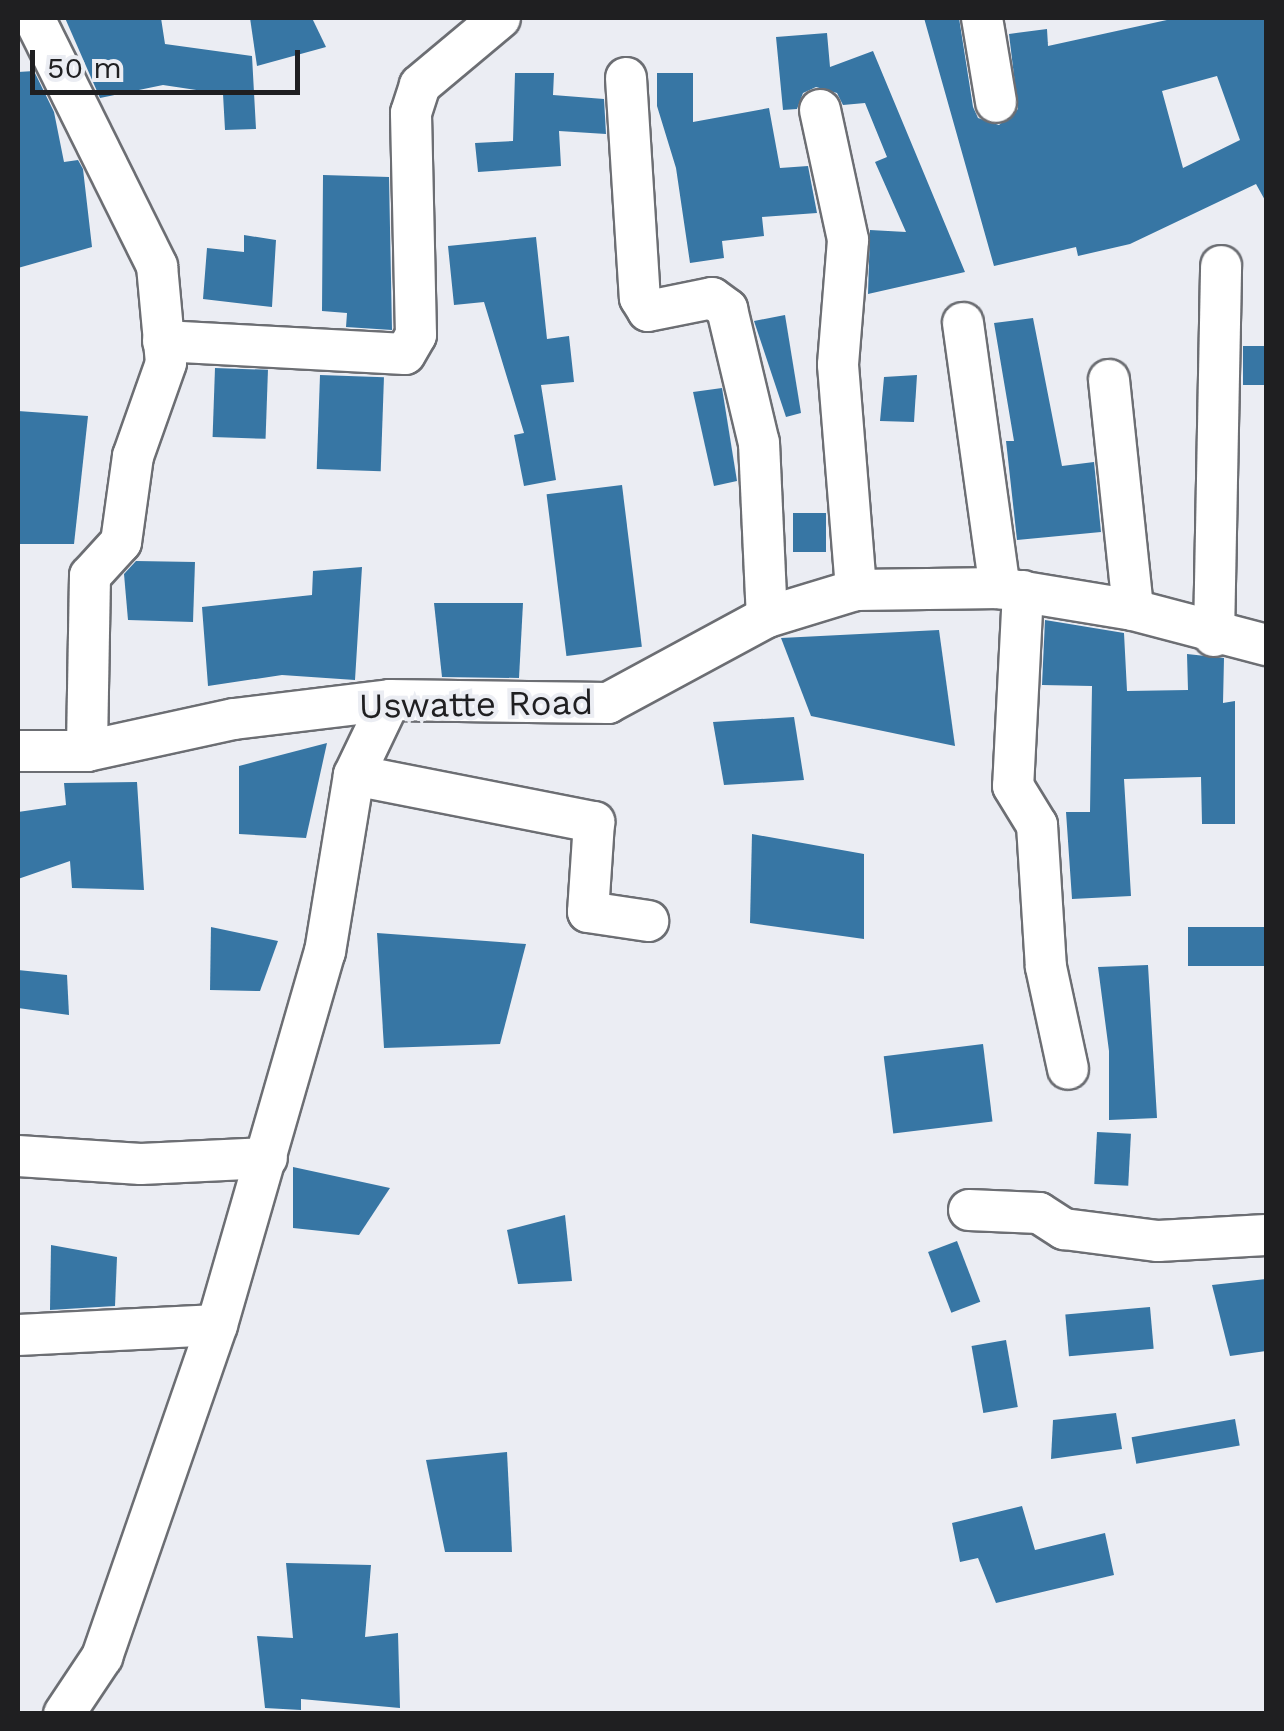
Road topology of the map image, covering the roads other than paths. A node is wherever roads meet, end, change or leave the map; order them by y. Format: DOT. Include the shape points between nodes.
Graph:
graph roads {
  1 [pos="34,18"];
  2 [pos="500,18"];
  3 [pos="982,18"];
  4 [pos="626,78"];
  5 [pos="996,102"];
  6 [pos="820,110"];
  7 [pos="1221,266"];
  8 [pos="963,323"];
  9 [pos="164,341"];
  10 [pos="1109,380"];
  11 [pos="1011,589"];
  12 [pos="856,590"];
  13 [pos="1133,610"];
  14 [pos="768,617"];
  15 [pos="1214,636"];
  16 [pos="1266,645"];
  17 [pos="390,700"];
  18 [pos="87,751"];
  19 [pos="18,752"];
  20 [pos="354,775"];
  21 [pos="648,921"];
  22 [pos="1068,1069"];
  23 [pos="18,1156"];
  24 [pos="267,1158"];
  25 [pos="969,1210"];
  26 [pos="1266,1235"];
  27 [pos="217,1324"];
  28 [pos="18,1335"];
  29 [pos="64,1714"];
  1 -- 9 [label="street" via="157,266"];
  2 -- 9 [label="street" via="420,86 411,113 416,335 405,354"];
  3 -- 5 [label="street"];
  4 -- 14 [label="street" via="640,298 648,311 712,298 727,309 759,443"];
  6 -- 12 [label="street" via="848,240 838,365"];
  7 -- 15 [label="street"];
  8 -- 11 [label="street"];
  9 -- 18 [label="street" via="166,364 133,456 121,542 90,576"];
  10 -- 13 [label="street"];
  11 -- 12 [label="street, Uswatte Road"];
  11 -- 13 [label="street, Uswatte Road"];
  11 -- 22 [label="street" via="1013,786 1038,825 1046,968"];
  12 -- 14 [label="street, Uswatte Road"];
  13 -- 15 [label="street, Uswatte Road"];
  14 -- 17 [label="street, Uswatte Road" via="608,703"];
  15 -- 16 [label="street, Uswatte Road"];
  17 -- 18 [label="street, Uswatte Road" via="234,719"];
  17 -- 20 [label="street"];
  18 -- 19 [label="street, Uswatte Road"];
  20 -- 21 [label="street" via="594,822 588,912"];
  20 -- 24 [label="street" via="324,952"];
  23 -- 24 [label="street" via="141,1164"];
  24 -- 27 [label="street"];
  25 -- 26 [label="street" via="1039,1213 1064,1229 1158,1241"];
  27 -- 28 [label="street"];
  27 -- 29 [label="street" via="102,1656"];
}
